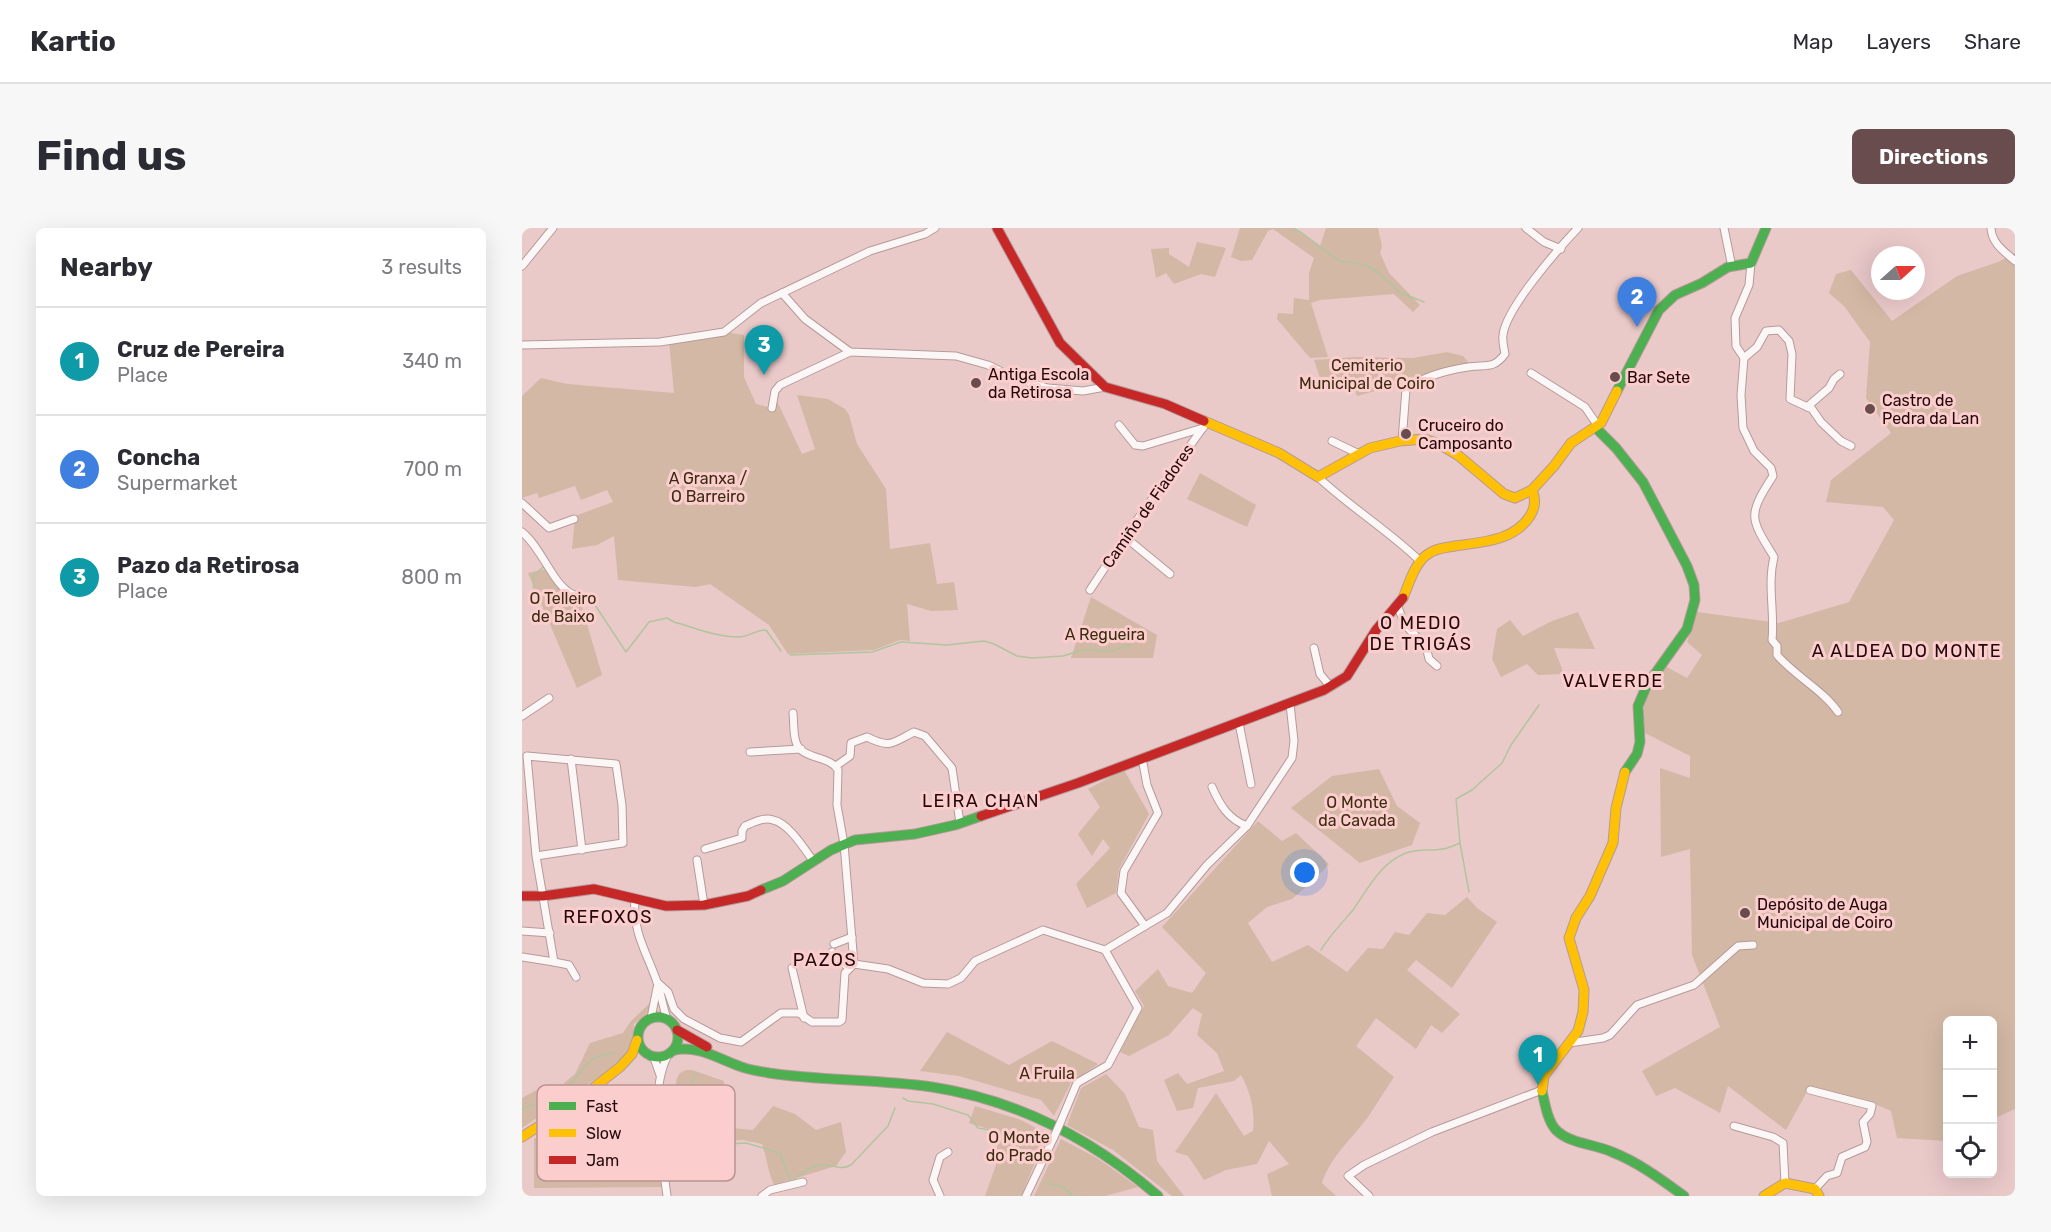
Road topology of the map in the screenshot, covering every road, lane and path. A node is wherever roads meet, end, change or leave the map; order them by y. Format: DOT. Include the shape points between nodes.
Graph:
graph roads {
  1 [pos="553,228"];
  2 [pos="935,228"];
  3 [pos="997,228"];
  4 [pos="1526,228"];
  5 [pos="1578,228"];
  6 [pos="1724,228"];
  7 [pos="1766,228"];
  8 [pos="1991,228"];
  9 [pos="1561,249"];
  10 [pos="2015,261"];
  11 [pos="1751,263"];
  12 [pos="522,266"];
  13 [pos="1732,267"];
  14 [pos="782,293"];
  15 [pos="522,345"];
  16 [pos="850,352"];
  17 [pos="1744,358"];
  18 [pos="1531,373"];
  19 [pos="1840,374"];
  20 [pos="1105,387"];
  21 [pos="1807,406"];
  22 [pos="772,408"];
  23 [pos="1119,425"];
  24 [pos="1205,425"];
  25 [pos="1597,427"];
  26 [pos="1332,441"];
  27 [pos="1402,441"];
  28 [pos="1851,446"];
  29 [pos="1359,454"];
  30 [pos="1318,477"];
  31 [pos="1532,490"];
  32 [pos="522,503"];
  33 [pos="574,519"];
  34 [pos="522,532"];
  35 [pos="1125,537"];
  36 [pos="1420,561"];
  37 [pos="1170,574"];
  38 [pos="1090,590"];
  39 [pos="586,599"];
  40 [pos="1396,605"];
  41 [pos="1314,648"];
  42 [pos="1437,666"];
  43 [pos="1330,686"];
  44 [pos="549,698"];
  45 [pos="1290,704"];
  46 [pos="1838,712"];
  47 [pos="793,713"];
  48 [pos="522,716"];
  49 [pos="1239,723"];
  50 [pos="801,749"];
  51 [pos="750,752"];
  52 [pos="1142,758"];
  53 [pos="571,759"];
  54 [pos="836,766"];
  55 [pos="1251,784"];
  56 [pos="1212,787"];
  57 [pos="960,823"];
  58 [pos="1247,826"];
  59 [pos="844,844"];
  60 [pos="705,849"];
  61 [pos="582,850"];
  62 [pos="536,856"];
  63 [pos="697,860"];
  64 [pos="814,862"];
  65 [pos="522,896"];
  66 [pos="543,896"];
  67 [pos="635,900"];
  68 [pos="704,905"];
  69 [pos="1145,926"];
  70 [pos="522,931"];
  71 [pos="550,933"];
  72 [pos="852,937"];
  73 [pos="1753,945"];
  74 [pos="1105,950"];
  75 [pos="522,957"];
  76 [pos="554,962"];
  77 [pos="852,966"];
  78 [pos="792,968"];
  79 [pos="576,977"];
  80 [pos="657,982"];
  81 [pos="651,1018"];
  82 [pos="804,1018"];
  83 [pos="667,1019"];
  84 [pos="677,1030"];
  85 [pos="637,1040"];
  86 [pos="1569,1043"];
  87 [pos="671,1053"];
  88 [pos="715,1054"];
  89 [pos="650,1056"];
  90 [pos="628,1059"];
  91 [pos="660,1075"];
  92 [pos="596,1085"];
  93 [pos="660,1085"];
  94 [pos="1542,1090"];
  95 [pos="1810,1090"];
  96 [pos="1734,1126"];
  97 [pos="537,1127"];
  98 [pos="522,1137"];
  99 [pos="948,1152"];
  100 [pos="665,1181"];
  101 [pos="803,1182"];
  102 [pos="1785,1183"];
  103 [pos="1817,1192"];
  104 [pos="667,1196"];
  105 [pos="762,1196"];
  106 [pos="940,1196"];
  107 [pos="1026,1196"];
  108 [pos="1158,1196"];
  109 [pos="1369,1196"];
  110 [pos="1684,1196"];
  111 [pos="1764,1196"];
  1 -- 12 [label="street"];
  2 -- 14 [label="street" via="870,251"];
  3 -- 20 [label="main road" via="1060,343"];
  4 -- 9 [label="street"];
  5 -- 9 [label="street"];
  6 -- 13 [label="street"];
  7 -- 11 [label="main road"];
  8 -- 10 [label="street" via="1996,243"];
  9 -- 27 [label="street" via="1509,317 1503,335 1505,354 1499,362 1456,370 1406,389"];
  11 -- 13 [label="main road"];
  11 -- 17 [label="street" via="1749,285 1736,318 1736,346"];
  13 -- 25 [label="main road" via="1675,295 1659,310"];
  14 -- 15 [label="street" via="761,303 724,332 660,342"];
  14 -- 16 [label="street" via="805,319"];
  16 -- 20 [label="street" via="956,356 1048,388 1083,391"];
  16 -- 22 [label="street" via="780,386"];
  17 -- 21 [label="street" via="1757,347 1766,331 1779,330 1789,341 1792,354 1790,399"];
  17 -- 46 [label="street" via="1743,428 1773,476 1753,514 1774,557 1770,574 1772,640 1784,664 1831,701"];
  18 -- 25 [label="street" via="1585,407"];
  19 -- 21 [label="street"];
  20 -- 24 [label="main road" via="1166,404"];
  21 -- 28 [label="street" via="1841,441"];
  23 -- 24 [label="street" via="1134,445 1143,446"];
  24 -- 30 [label="main road" via="1279,453"];
  24 -- 35 [label="street, Camiño de Fiadores"];
  25 -- 31 [label="main road" via="1571,443"];
  25 -- 86 [label="main road" via="1643,482 1687,566 1695,600 1687,629 1647,685 1638,706 1640,742 1624,773 1613,843 1569,938 1584,990 1578,1031"];
  26 -- 29 [label="street"];
  27 -- 29 [label="main road"];
  27 -- 31 [label="main road" via="1428,439 1448,448 1504,494 1515,498"];
  29 -- 30 [label="main road"];
  30 -- 36 [label="street"];
  31 -- 36 [label="main road" via="1536,496 1534,510 1523,527 1499,539 1437,549"];
  32 -- 33 [label="street" via="549,528"];
  34 -- 39 [label="street" via="536,544 563,587"];
  35 -- 37 [label="street"];
  35 -- 38 [label="street, Camiño de Fiadores"];
  36 -- 40 [label="main road"];
  40 -- 42 [label="street" via="1405,626 1426,646 1429,659"];
  40 -- 43 [label="main road" via="1347,676"];
  41 -- 43 [label="street" via="1320,674"];
  43 -- 45 [label="main road"];
  44 -- 48 [label="street"];
  45 -- 49 [label="main road"];
  45 -- 58 [label="street" via="1292,758"];
  47 -- 50 [label="street" via="796,744"];
  49 -- 52 [label="main road"];
  49 -- 55 [label="street"];
  50 -- 51 [label="street"];
  50 -- 54 [label="street"];
  52 -- 57 [label="main road"];
  52 -- 69 [label="street" via="1158,813 1124,871 1121,893"];
  53 -- 61 [label="street"];
  53 -- 61 [label="street" via="616,764 622,805 623,843"];
  53 -- 62 [label="street" via="527,756"];
  54 -- 57 [label="street" via="850,756 851,743 867,737 888,745 914,732 925,736 952,768"];
  54 -- 59 [label="street"];
  56 -- 58 [label="street" via="1227,813"];
  57 -- 59 [label="main road"];
  58 -- 69 [label="street" via="1207,865 1167,913"];
  59 -- 64 [label="main road"];
  59 -- 72 [label="street"];
  60 -- 64 [label="street" via="742,838 745,826 775,820 795,835"];
  61 -- 62 [label="street"];
  62 -- 66 [label="street"];
  63 -- 68 [label="street"];
  64 -- 68 [label="main road" via="748,896"];
  65 -- 66 [label="main road"];
  66 -- 67 [label="main road" via="594,889"];
  66 -- 71 [label="street"];
  67 -- 68 [label="main road" via="666,906"];
  67 -- 80 [label="street" via="634,917 640,941"];
  69 -- 74 [label="street"];
  70 -- 71 [label="street"];
  71 -- 76 [label="street"];
  72 -- 77 [label="street"];
  72 -- 77 [label="street" via="833,948 835,958"];
  73 -- 86 [label="street" via="1738,946 1694,985 1637,1005 1610,1035"];
  74 -- 77 [label="street" via="1043,930 975,962 962,978 948,984 923,983 888,969"];
  74 -- 107 [label="street, bridge" via="1138,1008 1108,1065 1077,1083"];
  75 -- 76 [label="street"];
  76 -- 79 [label="street" via="569,965"];
  77 -- 82 [label="street" via="845,973 842,1020 812,1022"];
  78 -- 82 [label="street"];
  80 -- 81 [label="street"];
  80 -- 82 [label="street" via="684,1019 720,1038 741,1042 782,1013 798,1013"];
  80 -- 83 [label="street"];
  81 -- 83 [label="main road"];
  81 -- 85 [label="main road" via="640,1026"];
  83 -- 84 [label="main road"];
  84 -- 87 [label="main road" via="677,1044"];
  84 -- 88 [label="main road"];
  85 -- 89 [label="main road"];
  85 -- 90 [label="main road"];
  86 -- 94 [label="main road" via="1544,1076"];
  87 -- 88 [label="main road" via="691,1047"];
  87 -- 89 [label="main road"];
  87 -- 91 [label="street"];
  88 -- 108 [label="main road" via="734,1064 772,1073 934,1088 991,1101 1042,1120 1095,1148"];
  89 -- 90 [label="main road"];
  89 -- 91 [label="street"];
  90 -- 92 [label="main road"];
  91 -- 93 [label="street"];
  94 -- 109 [label="street" via="1432,1132 1364,1165 1348,1176"];
  94 -- 110 [label="main road" via="1548,1115 1563,1136 1613,1152"];
  95 -- 103 [label="street" via="1872,1106 1863,1122 1865,1147 1842,1157 1837,1173 1827,1176"];
  96 -- 102 [label="street" via="1783,1143"];
  97 -- 98 [label="main road"];
  99 -- 106 [label="street" via="940,1157 933,1180"];
  100 -- 104 [label="street"];
  101 -- 105 [label="street" via="770,1190"];
  102 -- 103 [label="main road"];
  102 -- 111 [label="main road"];
}
